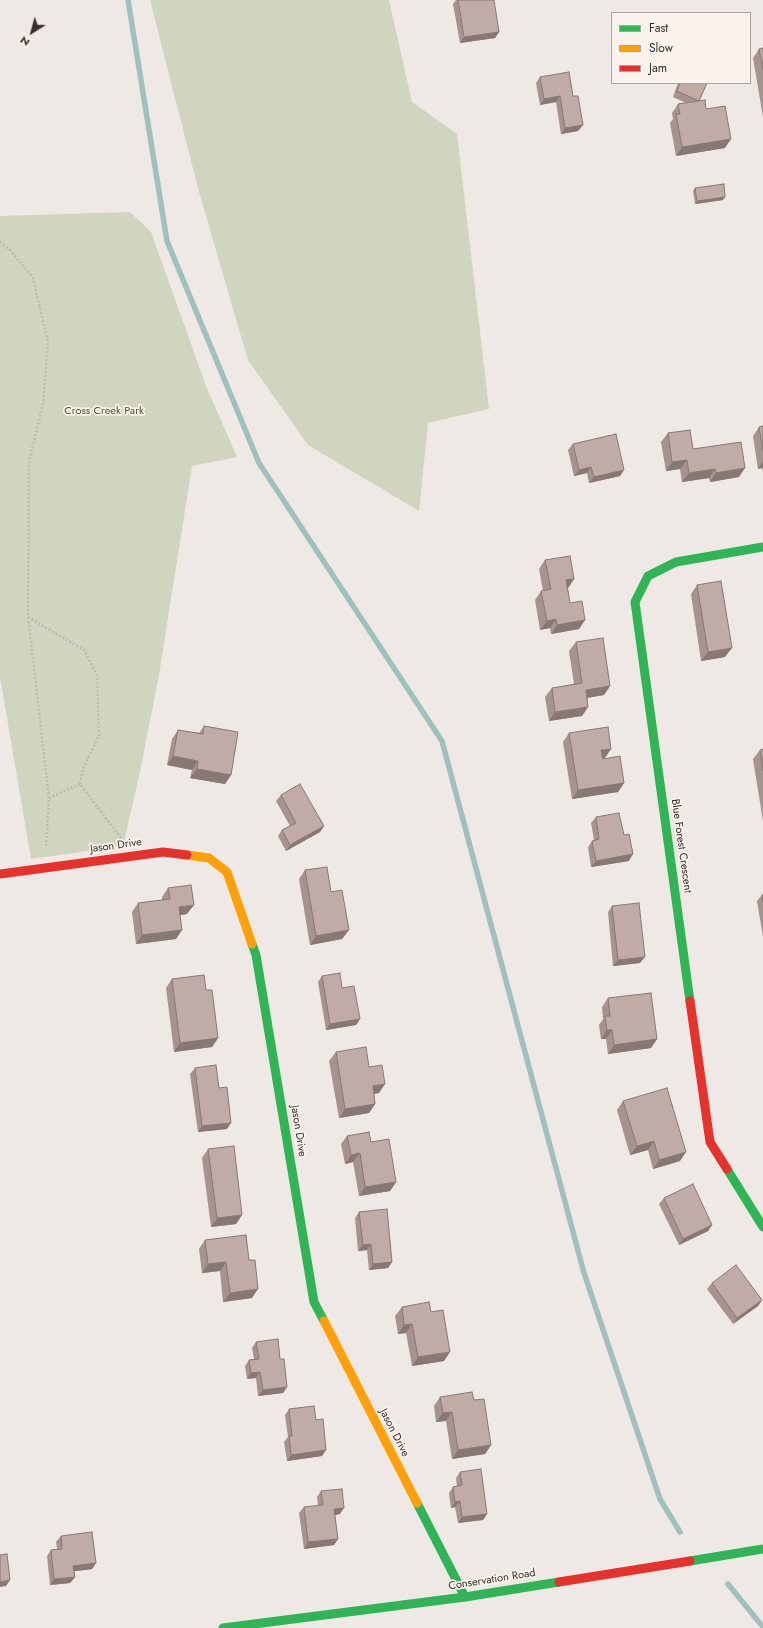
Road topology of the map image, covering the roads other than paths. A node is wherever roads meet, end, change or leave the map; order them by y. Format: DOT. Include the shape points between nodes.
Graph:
graph roads {
  1 [pos="763,547"];
  2 [pos="0,874"];
  3 [pos="763,1227"];
  4 [pos="763,1549"];
  5 [pos="465,1597"];
  6 [pos="223,1628"];
  1 -- 3 [label="street, Blue Forest Crescent" via="676,562 648,576 635,602 710,1142"];
  2 -- 5 [label="street, Jason Drive" via="163,852 209,858 227,872 256,955 314,1302"];
  4 -- 5 [label="street, Conservation Road"];
  5 -- 6 [label="street, Conservation Road"];
}
